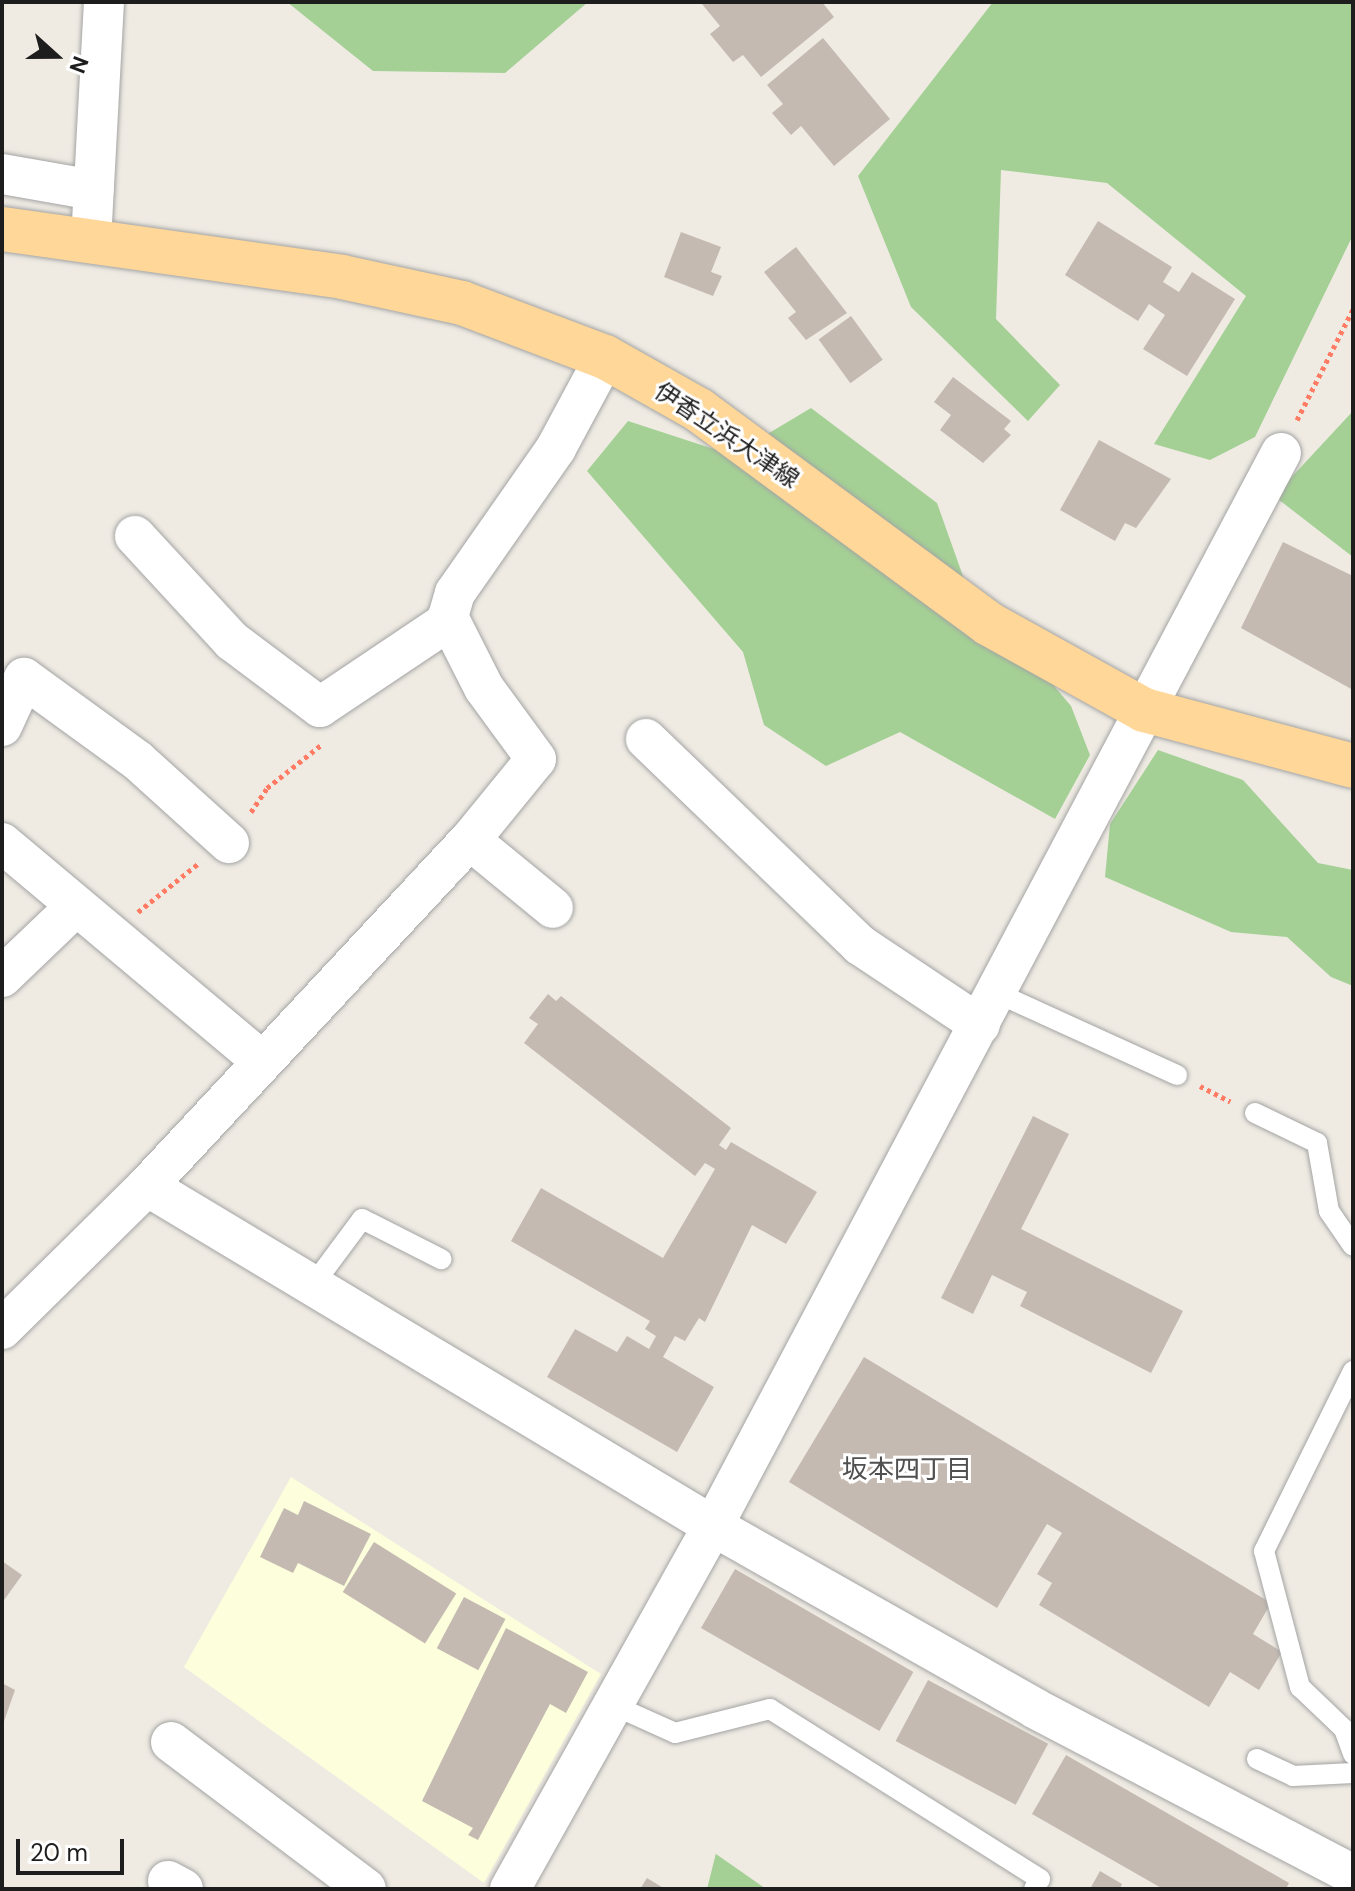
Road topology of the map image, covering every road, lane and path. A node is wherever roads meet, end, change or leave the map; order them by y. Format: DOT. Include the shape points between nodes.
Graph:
graph roads {
  1 [pos="104,2"];
  2 [pos="2,174"];
  3 [pos="94,190"];
  4 [pos="2,229"];
  5 [pos="91,241"];
  6 [pos="1353,309"];
  7 [pos="605,357"];
  8 [pos="1281,453"];
  9 [pos="135,536"];
  10 [pos="450,620"];
  11 [pos="1144,710"];
  12 [pos="2,726"];
  13 [pos="646,739"];
  14 [pos="1353,766"];
  15 [pos="470,840"];
  16 [pos="2,843"];
  17 [pos="229,843"];
  18 [pos="75,907"];
  19 [pos="553,908"];
  20 [pos="2,977"];
  21 [pos="988,1009"];
  22 [pos="262,1061"];
  23 [pos="1177,1075"];
  24 [pos="1255,1113"];
  25 [pos="147,1186"];
  26 [pos="1353,1246"];
  27 [pos="441,1259"];
  28 [pos="313,1285"];
  29 [pos="2,1329"];
  30 [pos="1353,1371"];
  31 [pos="1347,1398"];
  32 [pos="713,1526"];
  33 [pos="613,1705"];
  34 [pos="171,1742"];
  35 [pos="1353,1754"];
  36 [pos="1257,1759"];
  37 [pos="1353,1773"];
  38 [pos="1353,1875"];
  39 [pos="366,1889"];
  40 [pos="510,1889"];
  41 [pos="1034,1889"];
  1 -- 3 [label="street"];
  2 -- 3 [label="street"];
  3 -- 5 [label="street"];
  4 -- 5 [label="main road, 伊香立浜大津線"];
  5 -- 7 [label="main road, 伊香立浜大津線" via="342,277 447,300"];
  6 -- 8 [label="path"];
  7 -- 10 [label="street" via="556,448 455,593"];
  7 -- 11 [label="main road, 伊香立浜大津線" via="699,410 989,624"];
  8 -- 11 [label="street"];
  9 -- 10 [label="street" via="232,641 320,707"];
  10 -- 15 [label="street" via="484,688 536,759"];
  11 -- 14 [label="main road, 伊香立浜大津線"];
  11 -- 21 [label="street"];
  12 -- 17 [label="street" via="24,678 137,760"];
  13 -- 21 [label="street" via="860,945"];
  15 -- 19 [label="street"];
  15 -- 22 [label="street"];
  16 -- 18 [label="street"];
  18 -- 20 [label="street"];
  18 -- 22 [label="street"];
  21 -- 23 [label="lane"];
  21 -- 32 [label="street"];
  22 -- 25 [label="street"];
  23 -- 24 [label="path"];
  24 -- 26 [label="lane" via="1317,1143 1329,1211"];
  25 -- 28 [label="street"];
  25 -- 29 [label="street"];
  27 -- 28 [label="lane" via="362,1219"];
  28 -- 32 [label="street"];
  30 -- 31 [label="lane"];
  31 -- 35 [label="lane" via="1264,1551 1300,1687 1344,1729"];
  32 -- 33 [label="street"];
  32 -- 38 [label="street" via="1036,1709"];
  33 -- 40 [label="street"];
  33 -- 41 [label="lane" via="675,1733 770,1709 1040,1879"];
  34 -- 39 [label="street"];
  36 -- 37 [label="lane" via="1293,1776"];
}
